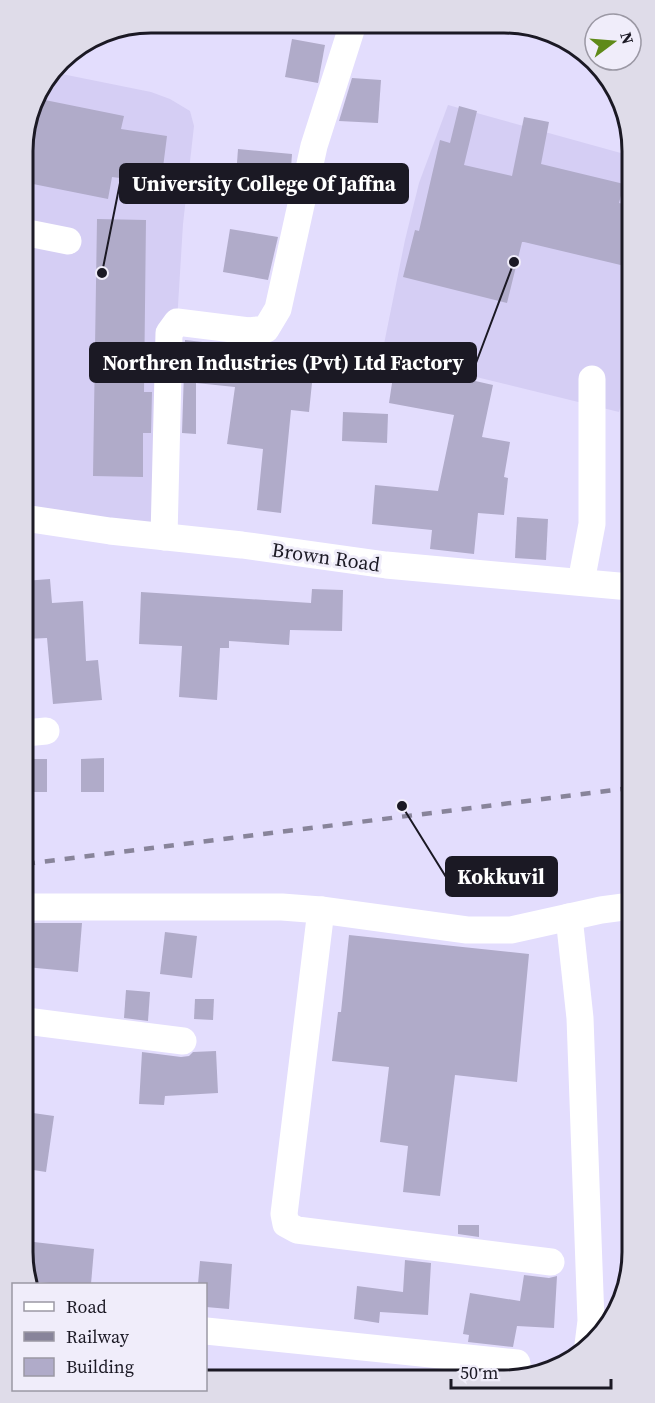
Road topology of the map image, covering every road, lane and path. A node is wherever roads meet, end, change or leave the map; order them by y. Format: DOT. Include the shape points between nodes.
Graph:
graph roads {
  1 [pos="350,33"];
  2 [pos="33,234"];
  3 [pos="68,241"];
  4 [pos="592,379"];
  5 [pos="33,519"];
  6 [pos="164,537"];
  7 [pos="581,582"];
  8 [pos="622,586"];
  9 [pos="33,907"];
  10 [pos="622,908"];
  11 [pos="321,910"];
  12 [pos="569,917"];
  13 [pos="33,1022"];
  14 [pos="183,1041"];
  15 [pos="551,1262"];
  16 [pos="207,1331"];
  17 [pos="589,1334"];
  18 [pos="517,1364"];
  1 -- 6 [label="street" via="314,146 278,309 266,329 249,331 177,322 169,333"];
  2 -- 3 [label="street"];
  4 -- 7 [label="street" via="592,524"];
  5 -- 6 [label="street, Brown Road"];
  6 -- 7 [label="street, Brown Road" via="386,565"];
  7 -- 8 [label="street, Brown Road"];
  9 -- 11 [label="street"];
  10 -- 12 [label="street"];
  11 -- 12 [label="street" via="466,930 511,930"];
  11 -- 15 [label="street" via="284,1214 286,1224 297,1230"];
  12 -- 17 [label="street" via="580,1018"];
  13 -- 14 [label="street"];
  16 -- 18 [label="street"];
}
